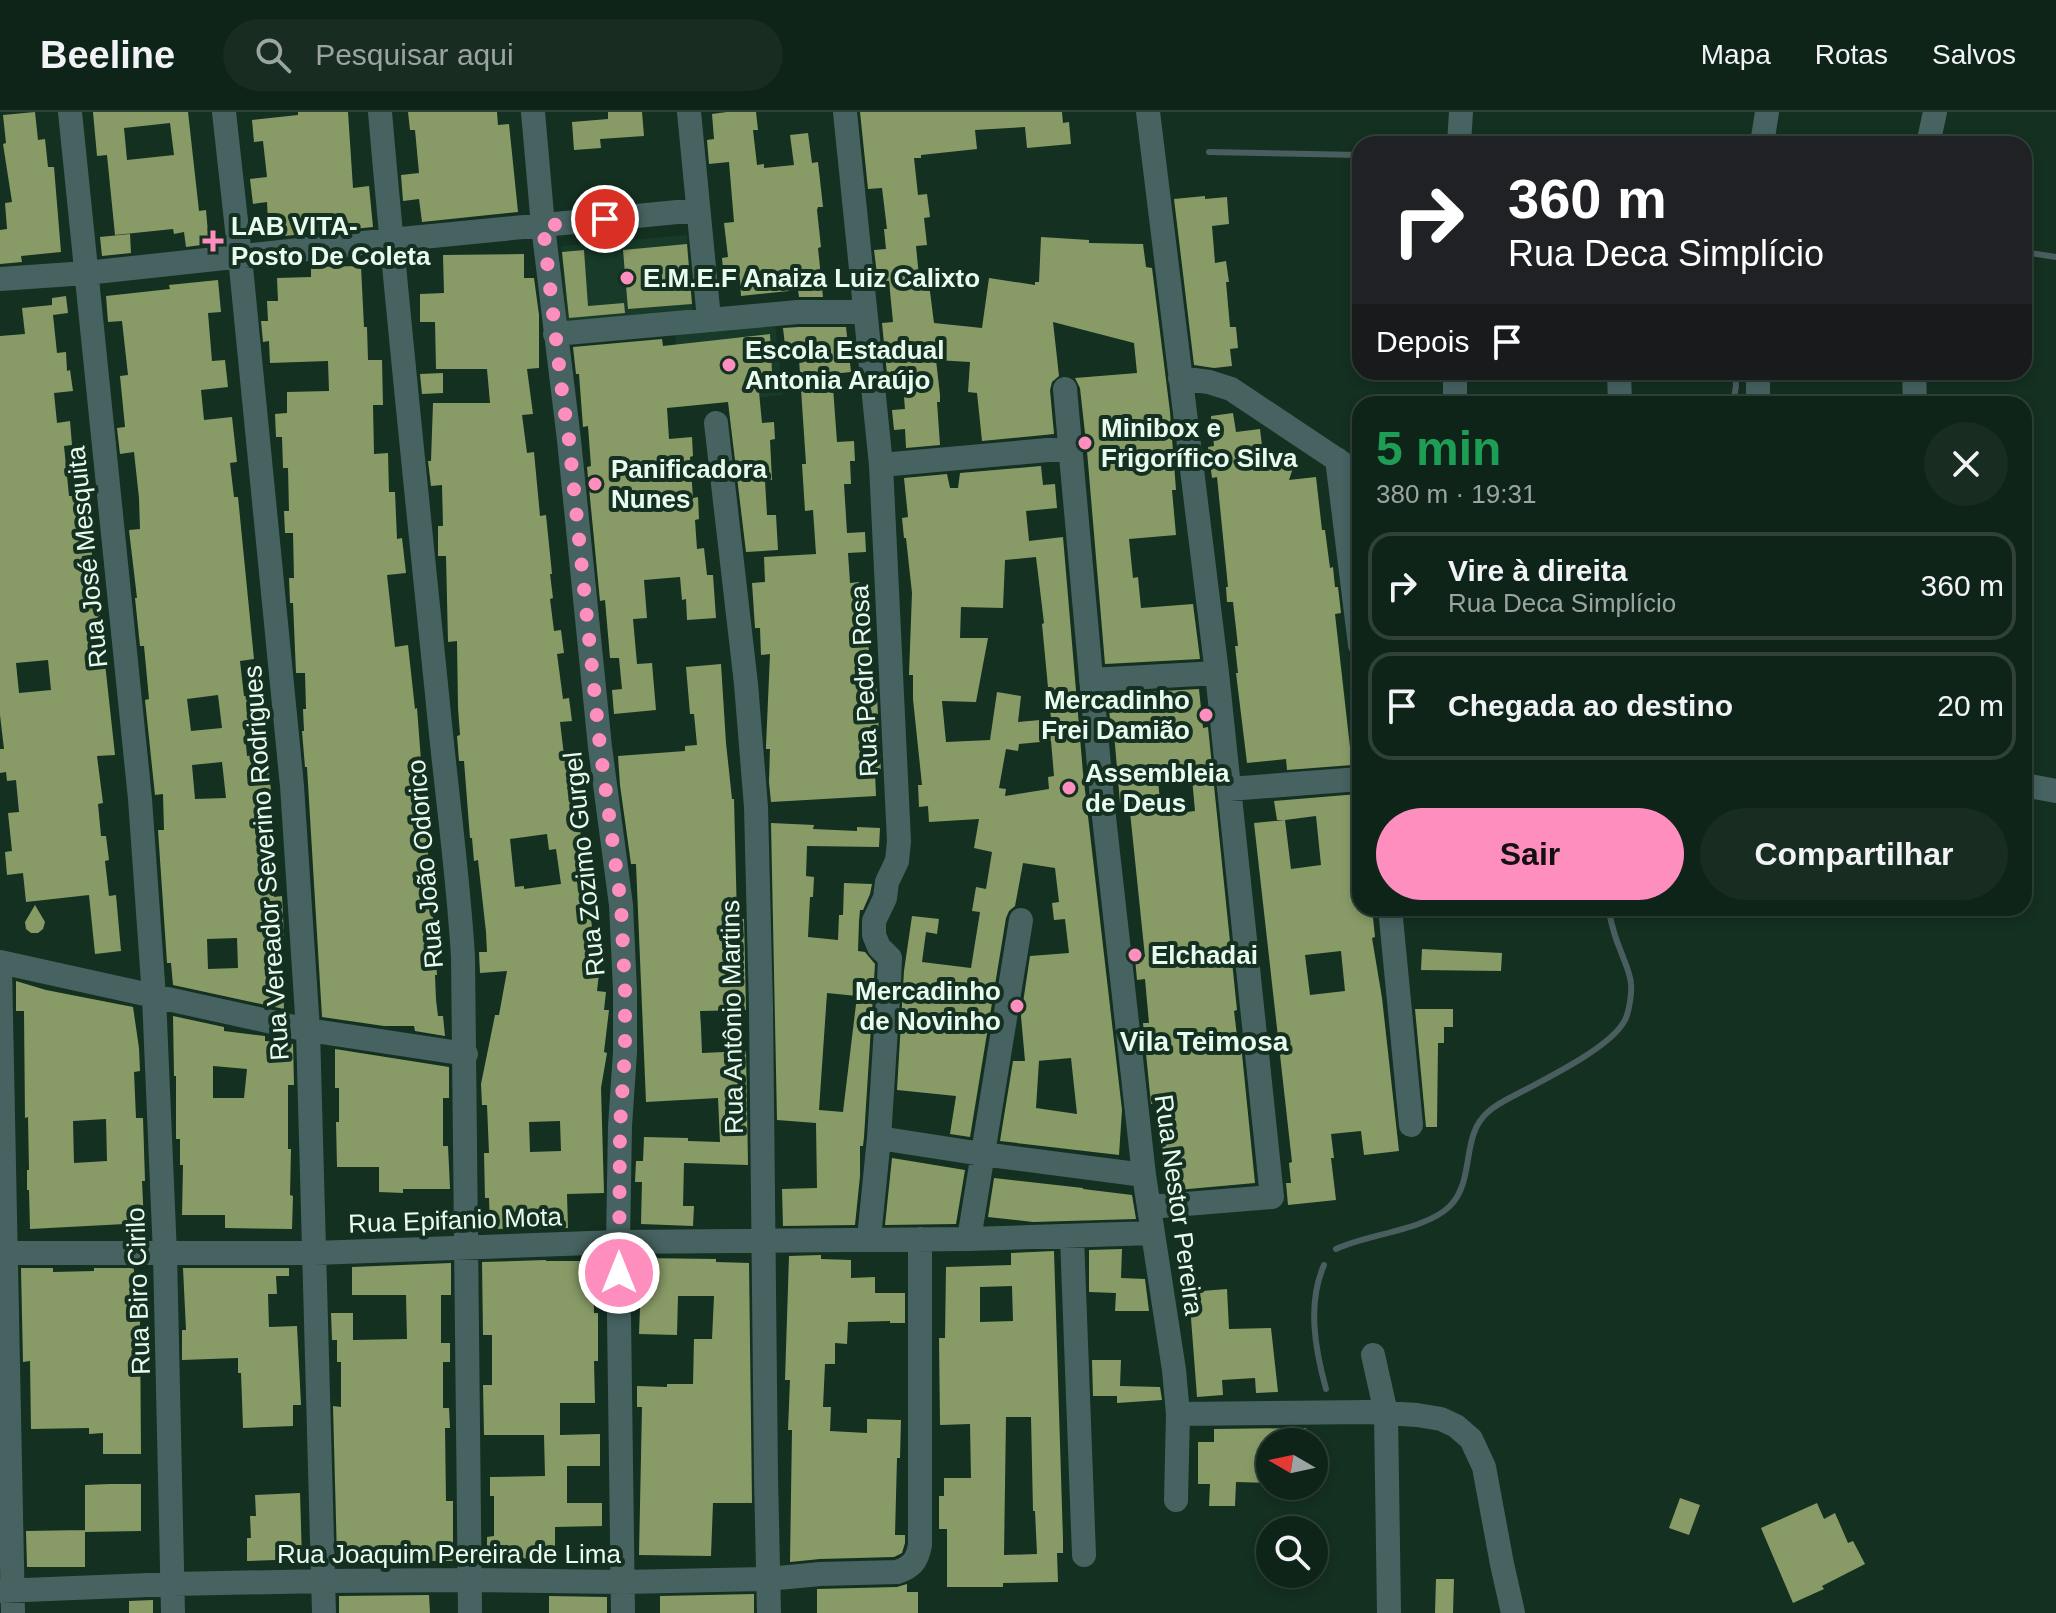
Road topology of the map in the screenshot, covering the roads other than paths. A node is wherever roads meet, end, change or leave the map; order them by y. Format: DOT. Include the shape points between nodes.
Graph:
graph roads {
  1 [pos="70,112"];
  2 [pos="224,112"];
  3 [pos="380,112"];
  4 [pos="533,112"];
  5 [pos="689,112"];
  6 [pos="845,112"];
  7 [pos="1148,112"];
  8 [pos="1461,112"];
  9 [pos="1767,112"];
  10 [pos="1935,112"];
  11 [pos="1460,136"];
  12 [pos="1763,136"];
  13 [pos="1930,136"];
  14 [pos="698,210"];
  15 [pos="543,226"];
  16 [pos="391,240"];
  17 [pos="240,257"];
  18 [pos="86,273"];
  19 [pos="0,279"];
  20 [pos="865,312"];
  21 [pos="709,319"];
  22 [pos="555,334"];
  23 [pos="1180,378"];
  24 [pos="1065,389"];
  25 [pos="716,423"];
  26 [pos="1070,448"];
  27 [pos="1337,459"];
  28 [pos="881,465"];
  29 [pos="1352,469"];
  30 [pos="1352,580"];
  31 [pos="1217,673"];
  32 [pos="1091,680"];
  33 [pos="1352,780"];
  34 [pos="2032,786"];
  35 [pos="1229,789"];
  36 [pos="2056,791"];
  37 [pos="1391,916"];
  38 [pos="1021,920"];
  39 [pos="0,965"];
  40 [pos="154,997"];
  41 [pos="308,1030"];
  42 [pos="466,1054"];
  43 [pos="1411,1125"];
  44 [pos="879,1138"];
  45 [pos="982,1154"];
  46 [pos="1144,1175"];
  47 [pos="1149,1207"];
  48 [pos="1152,1233"];
  49 [pos="1072,1237"];
  50 [pos="869,1238"];
  51 [pos="920,1239"];
  52 [pos="969,1239"];
  53 [pos="762,1240"];
  54 [pos="618,1242"];
  55 [pos="466,1246"];
  56 [pos="4,1253"];
  57 [pos="314,1253"];
  58 [pos="165,1254"];
  59 [pos="1373,1355"];
  60 [pos="1386,1413"];
  61 [pos="1178,1414"];
  62 [pos="1176,1500"];
  63 [pos="1084,1555"];
  64 [pos="768,1579"];
  65 [pos="469,1580"];
  66 [pos="324,1581"];
  67 [pos="623,1582"];
  68 [pos="173,1584"];
  69 [pos="9,1598"];
  70 [pos="173,1613"];
  71 [pos="324,1613"];
  72 [pos="470,1613"];
  73 [pos="623,1613"];
  74 [pos="769,1613"];
  75 [pos="1389,1613"];
  76 [pos="1513,1613"];
  1 -- 18 [label="street, Rua José Mesquita"];
  2 -- 17 [label="street, Rua Vereador Severino Rodrigues"];
  3 -- 16 [label="street, Rua João Odorico"];
  4 -- 15 [label="street, Rua Zozimo Gurgel"];
  5 -- 14 [label="street"];
  6 -- 20 [label="street, Rua Pedro Rosa"];
  7 -- 23 [label="street"];
  8 -- 11 [label="street"];
  9 -- 12 [label="street"];
  10 -- 13 [label="street"];
  14 -- 15 [label="street"];
  14 -- 21 [label="street"];
  15 -- 16 [label="street"];
  15 -- 22 [label="street, Rua Zozimo Gurgel"];
  16 -- 17 [label="street"];
  16 -- 42 [label="street, Rua João Odorico" via="458,880"];
  17 -- 18 [label="street"];
  17 -- 41 [label="street, Rua Vereador Severino Rodrigues" via="292,786"];
  18 -- 19 [label="street"];
  18 -- 40 [label="street, Rua José Mesquita" via="140,799"];
  20 -- 21 [label="street"];
  20 -- 28 [label="street, Rua Pedro Rosa"];
  21 -- 22 [label="street"];
  22 -- 54 [label="street, Rua Zozimo Gurgel" via="621,905 625,1036"];
  23 -- 27 [label="street" via="1231,389"];
  23 -- 31 [label="street"];
  24 -- 26 [label="street, Rua Nestor Pereira"];
  25 -- 53 [label="street, Rua Antônio Martins" via="756,807"];
  26 -- 28 [label="street"];
  26 -- 32 [label="street, Rua Nestor Pereira"];
  27 -- 29 [label="street"];
  27 -- 30 [label="street"];
  28 -- 44 [label="street, Rua Pedro Rosa" via="899,841 897,861 874,921 879,947 890,958"];
  31 -- 32 [label="street"];
  31 -- 35 [label="street"];
  32 -- 46 [label="street, Rua Nestor Pereira"];
  33 -- 35 [label="street"];
  34 -- 36 [label="street"];
  35 -- 47 [label="street" via="1272,1197"];
  37 -- 43 [label="street"];
  38 -- 45 [label="street"];
  39 -- 40 [label="street"];
  39 -- 56 [label="street"];
  40 -- 41 [label="street"];
  40 -- 58 [label="street, Rua Biro Cirilo"];
  41 -- 42 [label="street"];
  41 -- 57 [label="street, Rua Vereador Severino Rodrigues"];
  42 -- 55 [label="street, Rua João Odorico"];
  44 -- 45 [label="street"];
  44 -- 50 [label="street, Rua Pedro Rosa"];
  45 -- 46 [label="street"];
  45 -- 52 [label="street"];
  46 -- 47 [label="street, Rua Nestor Pereira"];
  47 -- 48 [label="street, Rua Nestor Pereira"];
  48 -- 49 [label="street, Rua Epifanio Mota"];
  48 -- 61 [label="street, Rua Nestor Pereira"];
  49 -- 52 [label="street, Rua Epifanio Mota"];
  49 -- 63 [label="street"];
  50 -- 51 [label="street, Rua Epifanio Mota"];
  50 -- 53 [label="street, Rua Epifanio Mota"];
  51 -- 52 [label="street, Rua Epifanio Mota"];
  51 -- 64 [label="street, Rua Joaquim Pereira de Lima" via="920,1545 915,1563 897,1572"];
  53 -- 54 [label="street, Rua Epifanio Mota"];
  53 -- 64 [label="street, Rua Antônio Martins"];
  54 -- 55 [label="street, Rua Epifanio Mota"];
  54 -- 67 [label="street, Rua Zozimo Gurgel"];
  55 -- 57 [label="street, Rua Epifanio Mota"];
  55 -- 65 [label="street, Rua João Odorico"];
  56 -- 58 [label="street, Rua Epifanio Mota"];
  56 -- 69 [label="street"];
  57 -- 58 [label="street, Rua Epifanio Mota"];
  57 -- 66 [label="street, Rua Vereador Severino Rodrigues"];
  58 -- 68 [label="street, Rua Biro Cirilo"];
  59 -- 60 [label="street"];
  60 -- 61 [label="street"];
  60 -- 75 [label="street"];
  60 -- 76 [label="street" via="1441,1419 1471,1439 1484,1467"];
  61 -- 62 [label="street, Rua Nestor Pereira"];
  64 -- 67 [label="street, Rua Joaquim Pereira de Lima"];
  64 -- 74 [label="street, Rua Antônio Martins"];
  65 -- 66 [label="street, Rua Joaquim Pereira de Lima"];
  65 -- 67 [label="street, Rua Joaquim Pereira de Lima"];
  65 -- 72 [label="street, Rua João Odorico"];
  66 -- 68 [label="street, Rua Joaquim Pereira de Lima"];
  66 -- 71 [label="street, Rua Vereador Severino Rodrigues"];
  67 -- 73 [label="street, Rua Zozimo Gurgel"];
  68 -- 69 [label="street, Rua Joaquim Pereira de Lima"];
  68 -- 70 [label="street"];
}
